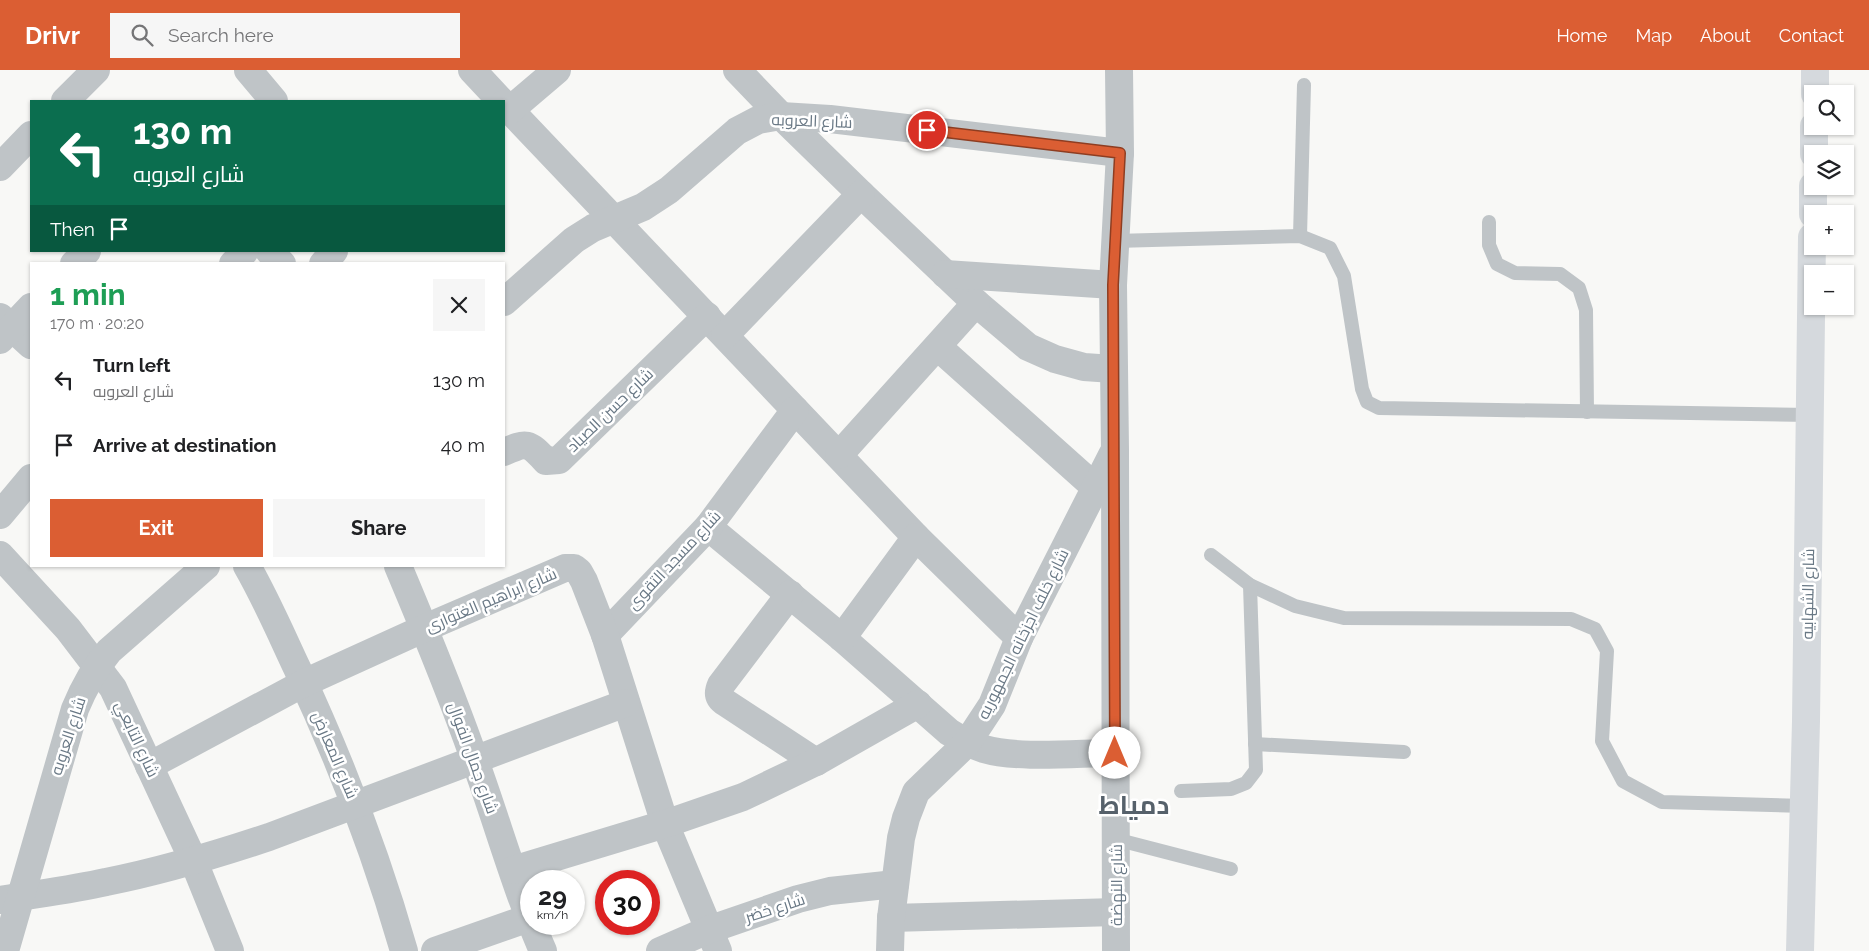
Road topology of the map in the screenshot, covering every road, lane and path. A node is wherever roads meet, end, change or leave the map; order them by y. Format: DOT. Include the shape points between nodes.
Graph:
graph roads {
  1 [pos="558,70"];
  2 [pos="737,70"];
  3 [pos="1120,70"];
  4 [pos="1815,70"];
  5 [pos="91,72"];
  6 [pos="1304,85"];
  7 [pos="1815,85"];
  8 [pos="491,96"];
  9 [pos="66,100"];
  10 [pos="505,110"];
  11 [pos="781,116"];
  12 [pos="30,136"];
  13 [pos="1120,153"];
  14 [pos="0,166"];
  15 [pos="861,194"];
  16 [pos="614,221"];
  17 [pos="1489,222"];
  18 [pos="1300,236"];
  19 [pos="1115,241"];
  20 [pos="86,252"];
  21 [pos="244,252"];
  22 [pos="270,252"];
  23 [pos="333,252"];
  24 [pos="1812,255"];
  25 [pos="76,262"];
  26 [pos="235,262"];
  27 [pos="280,262"];
  28 [pos="325,262"];
  29 [pos="945,274"];
  30 [pos="1113,285"];
  31 [pos="505,301"];
  32 [pos="976,302"];
  33 [pos="30,308"];
  34 [pos="707,316"];
  35 [pos="4,328"];
  36 [pos="725,335"];
  37 [pos="30,344"];
  38 [pos="938,347"];
  39 [pos="1113,370"];
  40 [pos="794,410"];
  41 [pos="1587,412"];
  42 [pos="1810,414"];
  43 [pos="1115,450"];
  44 [pos="505,452"];
  45 [pos="839,455"];
  46 [pos="30,479"];
  47 [pos="1096,488"];
  48 [pos="0,515"];
  49 [pos="708,527"];
  50 [pos="916,537"];
  51 [pos="0,555"];
  52 [pos="1211,555"];
  53 [pos="205,567"];
  54 [pos="247,567"];
  55 [pos="398,567"];
  56 [pos="1250,585"];
  57 [pos="790,594"];
  58 [pos="425,628"];
  59 [pos="605,635"];
  60 [pos="842,638"];
  61 [pos="1019,638"];
  62 [pos="96,666"];
  63 [pos="304,683"];
  64 [pos="626,703"];
  65 [pos="918,704"];
  66 [pos="967,742"];
  67 [pos="1255,744"];
  68 [pos="1404,752"];
  69 [pos="1115,753"];
  70 [pos="475,759"];
  71 [pos="816,762"];
  72 [pos="149,766"];
  73 [pos="1181,791"];
  74 [pos="356,804"];
  75 [pos="1804,806"];
  76 [pos="665,824"];
  77 [pos="1115,839"];
  78 [pos="194,862"];
  79 [pos="1231,869"];
  80 [pos="513,870"];
  81 [pos="895,884"];
  82 [pos="520,891"];
  83 [pos="10,898"];
  84 [pos="1116,912"];
  85 [pos="891,918"];
  86 [pos="520,921"];
  87 [pos="536,935"];
  88 [pos="713,940"];
  89 [pos="1804,946"];
  90 [pos="5,951"];
  91 [pos="230,951"];
  92 [pos="404,951"];
  93 [pos="435,951"];
  94 [pos="543,951"];
  95 [pos="660,951"];
  96 [pos="890,951"];
  97 [pos="1116,951"];
  1 -- 8 [label="street"];
  2 -- 11 [label="street"];
  3 -- 13 [label="street, شارع النهضة"];
  4 -- 7 [label="highway"];
  5 -- 9 [label="street"];
  6 -- 18 [label="lane"];
  10 -- 16 [label="street"];
  11 -- 13 [label="street, شارع العروبه"];
  11 -- 15 [label="street"];
  11 -- 16 [label="street, شارع العروبه" via="758,120 737,131 669,190"];
  12 -- 14 [label="street"];
  13 -- 19 [label="street, شارع النهضة"];
  15 -- 29 [label="street"];
  15 -- 36 [label="street"];
  16 -- 31 [label="street, شارع العروبه" via="593,228 574,240"];
  16 -- 34 [label="street"];
  17 -- 41 [label="lane" via="1489,245 1497,264 1515,273 1560,274 1579,288 1586,310"];
  18 -- 19 [label="lane"];
  18 -- 41 [label="lane" via="1330,248 1344,276 1362,389 1367,402 1379,408"];
  19 -- 30 [label="street, شارع النهضة"];
  20 -- 25 [label="street"];
  21 -- 26 [label="street"];
  22 -- 27 [label="street"];
  23 -- 28 [label="street"];
  24 -- 42 [label="highway, شارع الشهابيه"];
  29 -- 30 [label="street"];
  29 -- 32 [label="street"];
  30 -- 39 [label="street, شارع النهضة"];
  32 -- 38 [label="street"];
  32 -- 39 [label="street" via="1028,347 1055,359"];
  33 -- 35 [label="street"];
  34 -- 36 [label="street"];
  34 -- 44 [label="street, شارع حسن الصياد" via="559,460 546,461 527,444"];
  35 -- 37 [label="street"];
  36 -- 40 [label="street"];
  38 -- 45 [label="street"];
  38 -- 47 [label="street"];
  39 -- 43 [label="street, شارع النهضة"];
  40 -- 45 [label="street"];
  40 -- 49 [label="street, شارع مسجد التقوى"];
  41 -- 42 [label="lane"];
  42 -- 75 [label="highway, شارع الشهابيه"];
  43 -- 47 [label="street, شارع خلف اجزخانه الجمهوريه"];
  43 -- 69 [label="street, شارع النهضة"];
  45 -- 50 [label="street"];
  46 -- 48 [label="street"];
  47 -- 61 [label="street, شارع خلف اجزخانه الجمهوريه"];
  49 -- 57 [label="street"];
  49 -- 59 [label="street, شارع مسجد التقوى"];
  50 -- 60 [label="street"];
  50 -- 61 [label="street"];
  51 -- 62 [label="street, شارع التابعي" via="63,623"];
  52 -- 56 [label="lane"];
  53 -- 62 [label="street, شارع العروبه"];
  54 -- 63 [label="street, شارع المعارض"];
  55 -- 58 [label="street, شارع جمال الفوال"];
  56 -- 67 [label="lane"];
  56 -- 75 [label="lane" via="1295,606 1344,618 1571,619 1595,629 1607,651 1602,741 1623,781 1662,802"];
  57 -- 60 [label="street"];
  57 -- 71 [label="street" via="718,692 720,699"];
  58 -- 59 [label="street, شارع ابراهيم الغتوارى" via="565,568 574,568 584,581"];
  58 -- 63 [label="street, شارع ابراهيم الغتوارى"];
  58 -- 70 [label="street, شارع جمال الفوال"];
  59 -- 64 [label="street, شارع ابراهيم الغتوارى"];
  60 -- 65 [label="street"];
  61 -- 66 [label="street, شارع خلف اجزخانه الجمهوريه" via="992,705"];
  62 -- 72 [label="street, شارع التابعي" via="113,688"];
  62 -- 83 [label="street, شارع العروبه" via="75,709"];
  63 -- 72 [label="street, شارع ابراهيم الغتوارى"];
  63 -- 74 [label="street, شارع المعارض"];
  64 -- 70 [label="street"];
  64 -- 76 [label="street, شارع ابراهيم الغتوارى"];
  65 -- 66 [label="street" via="949,732"];
  65 -- 71 [label="street"];
  66 -- 69 [label="street" via="1006,752"];
  66 -- 81 [label="street, شارع خلف اجزخانه الجمهوريه" via="916,792 901,838"];
  67 -- 68 [label="lane"];
  67 -- 73 [label="lane" via="1256,770 1246,783 1231,789"];
  69 -- 77 [label="street, شارع النهضة"];
  70 -- 74 [label="street"];
  70 -- 80 [label="street, شارع جمال الفوال"];
  71 -- 76 [label="street" via="743,797"];
  72 -- 78 [label="street, شارع التابعي"];
  74 -- 78 [label="street"];
  74 -- 92 [label="street, شارع المعارض"];
  75 -- 89 [label="highway, شارع الشهابيه"];
  76 -- 80 [label="street"];
  76 -- 88 [label="street, شارع ابراهيم الغتوارى"];
  77 -- 79 [label="lane"];
  77 -- 84 [label="street, شارع النهضة"];
  78 -- 83 [label="street" via="106,882"];
  78 -- 91 [label="street, شارع التابعي"];
  80 -- 82 [label="street, شارع جمال الفوال"];
  81 -- 85 [label="street, شارع خلف اجزخانه الجمهوريه"];
  81 -- 88 [label="street, شارع خضر" via="830,891 798,899"];
  83 -- 90 [label="street, شارع العروبه"];
  84 -- 85 [label="street"];
  84 -- 97 [label="street, شارع النهضة"];
  85 -- 96 [label="street, شارع خلف اجزخانه الجمهوريه"];
  86 -- 93 [label="street"];
  87 -- 94 [label="street, شارع جمال الفوال"];
  88 -- 95 [label="street, شارع خضر"];
}
